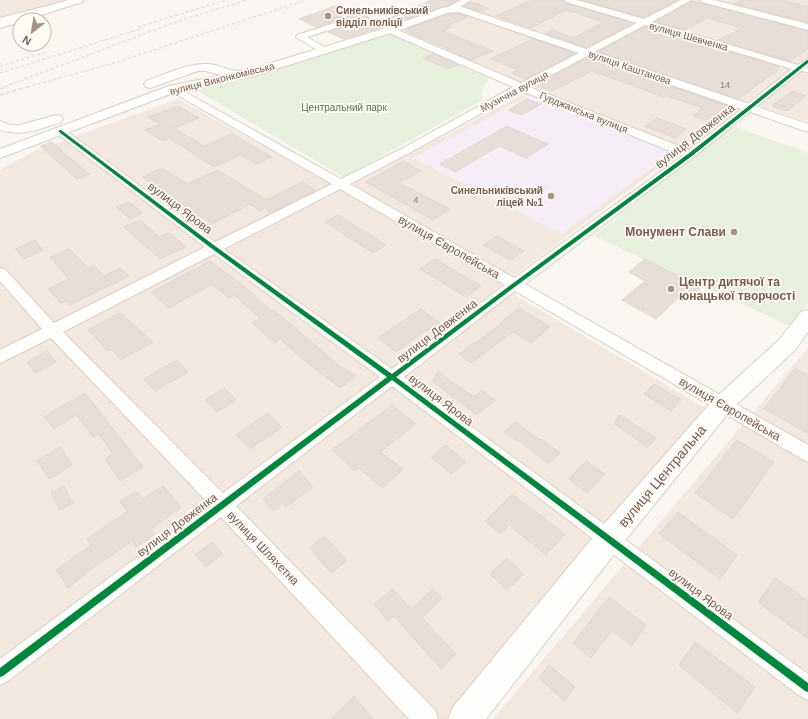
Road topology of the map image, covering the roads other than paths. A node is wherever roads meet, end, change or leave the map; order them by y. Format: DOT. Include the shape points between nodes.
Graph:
graph roads {
  1 [pos="78,0"];
  2 [pos="467,0"];
  3 [pos="570,0"];
  4 [pos="687,0"];
  5 [pos="705,0"];
  6 [pos="449,9"];
  7 [pos="0,20"];
  8 [pos="339,20"];
  9 [pos="645,23"];
  10 [pos="0,25"];
  11 [pos="808,27"];
  12 [pos="390,30"];
  13 [pos="323,50"];
  14 [pos="587,53"];
  15 [pos="805,67"];
  16 [pos="236,76"];
  17 [pos="521,87"];
  18 [pos="140,88"];
  19 [pos="173,89"];
  20 [pos="749,108"];
  21 [pos="67,115"];
  22 [pos="0,125"];
  23 [pos="808,128"];
  24 [pos="60,131"];
  25 [pos="0,154"];
  26 [pos="690,155"];
  27 [pos="341,184"];
  28 [pos="213,248"];
  29 [pos="0,272"];
  30 [pos="514,285"];
  31 [pos="808,317"];
  32 [pos="52,330"];
  33 [pos="0,357"];
  34 [pos="394,378"];
  35 [pos="722,405"];
  36 [pos="808,454"];
  37 [pos="222,505"];
  38 [pos="609,539"];
  39 [pos="0,673"];
  40 [pos="808,688"];
  41 [pos="426,719"];
  42 [pos="465,719"];
  1 -- 7 [label="street"];
  1 -- 10 [label="street"];
  2 -- 6 [label="street, вулиця Виконкомівська"];
  3 -- 9 [label="street, вулиця Шевченка"];
  4 -- 9 [label="street, Музична вулиця"];
  5 -- 11 [label="street"];
  6 -- 12 [label="street, вулиця Виконкомівська"];
  6 -- 14 [label="street, вулиця Каштанова" via="467,12"];
  8 -- 13 [label="street" via="345,22 300,37"];
  9 -- 14 [label="street, Музична вулиця"];
  9 -- 15 [label="street, вулиця Шевченка"];
  12 -- 13 [label="street, вулиця Виконкомівська"];
  12 -- 17 [label="street, Гурджанська вулиця"];
  13 -- 16 [label="street, вулиця Виконкомівська"];
  14 -- 17 [label="street, Музична вулиця"];
  14 -- 20 [label="street, вулиця Каштанова"];
  15 -- 20 [label="street, вулиця Довженка"];
  16 -- 18 [label="street" via="207,67 196,68"];
  16 -- 19 [label="street, вулиця Виконкомівська"];
  17 -- 26 [label="street, Гурджанська вулиця"];
  17 -- 27 [label="street, Музична вулиця"];
  19 -- 24 [label="street, вулиця Виконкомівська"];
  19 -- 27 [label="street, вулиця Європейська"];
  20 -- 23 [label="street, вулиця Каштанова"];
  20 -- 26 [label="street, вулиця Довженка"];
  21 -- 22 [label="street" via="24,128 6,128"];
  24 -- 25 [label="street, вулиця Виконкомівська"];
  24 -- 28 [label="street, вулиця Ярова"];
  26 -- 30 [label="street, вулиця Довженка"];
  27 -- 28 [label="street, Музична вулиця"];
  27 -- 30 [label="street, вулиця Європейська"];
  28 -- 32 [label="street, Музична вулиця"];
  28 -- 34 [label="street, вулиця Ярова"];
  29 -- 32 [label="street, вулиця Шляхетна"];
  30 -- 34 [label="street, вулиця Довженка"];
  30 -- 35 [label="street, вулиця Європейська"];
  31 -- 35 [label="main road, вулиця Центральна" via="787,345"];
  32 -- 33 [label="street, Музична вулиця"];
  32 -- 37 [label="street, вулиця Шляхетна"];
  34 -- 37 [label="street, вулиця Довженка"];
  34 -- 38 [label="street, вулиця Ярова"];
  35 -- 36 [label="street, вулиця Європейська"];
  35 -- 38 [label="main road, вулиця Центральна"];
  37 -- 39 [label="street, вулиця Довженка"];
  37 -- 41 [label="street, вулиця Шляхетна"];
  38 -- 40 [label="street, вулиця Ярова"];
  38 -- 42 [label="main road, вулиця Центральна"];
}
